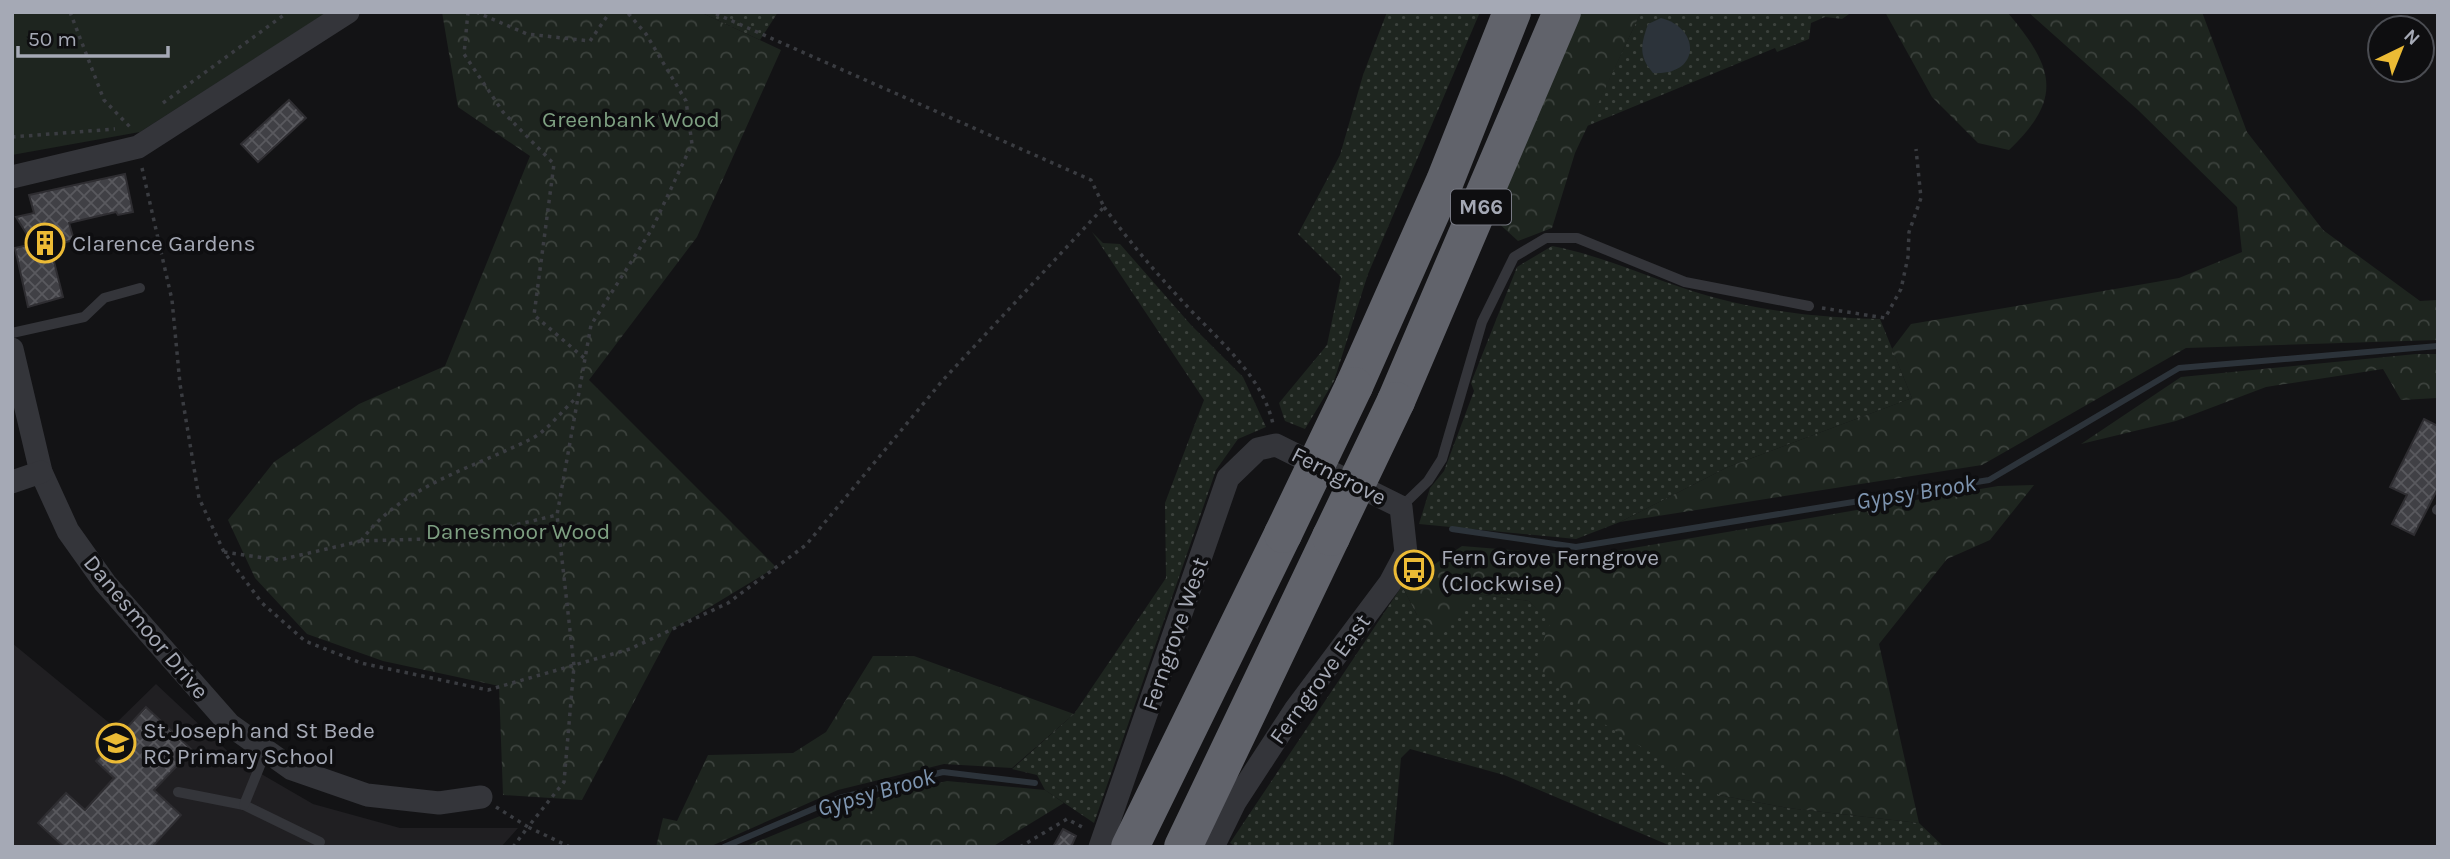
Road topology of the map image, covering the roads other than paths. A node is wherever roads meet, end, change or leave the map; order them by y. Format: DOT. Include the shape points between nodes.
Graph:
graph roads {
  1 [pos="348,12"];
  2 [pos="1512,12"];
  3 [pos="1562,12"];
  4 [pos="12,177"];
  5 [pos="140,288"];
  6 [pos="1809,306"];
  7 [pos="12,333"];
  8 [pos="12,349"];
  9 [pos="1276,445"];
  10 [pos="41,472"];
  11 [pos="12,482"];
  12 [pos="1401,507"];
  13 [pos="266,751"];
  14 [pos="178,792"];
  15 [pos="481,797"];
  16 [pos="244,805"];
  17 [pos="320,842"];
  18 [pos="1112,844"];
  19 [pos="1183,847"];
  20 [pos="1213,847"];
  1 -- 4 [label="street" via="134,138"];
  2 -- 18 [label="highway, M66, bridge" via="1445,181 1283,534"];
  3 -- 19 [label="highway, M66, bridge" via="1396,401"];
  5 -- 7 [label="lane" via="104,298 84,317"];
  6 -- 12 [label="lane" via="1685,282 1577,238 1546,238 1514,257 1482,322 1442,459 1428,481"];
  8 -- 10 [label="street, Danesmoor Drive"];
  9 -- 12 [label="street, Ferngrove"];
  9 -- 18 [label="street, Ferngrove West" via="1258,449 1228,478"];
  10 -- 11 [label="street"];
  10 -- 13 [label="street, Danesmoor Drive" via="68,531 105,583 230,725"];
  12 -- 20 [label="street, Ferngrove East" via="1406,553 1390,583 1295,710 1235,802"];
  13 -- 15 [label="street, Danesmoor Drive" via="292,769 368,795 439,803"];
  13 -- 16 [label="lane"];
  14 -- 16 [label="lane"];
  16 -- 17 [label="lane"];
}
